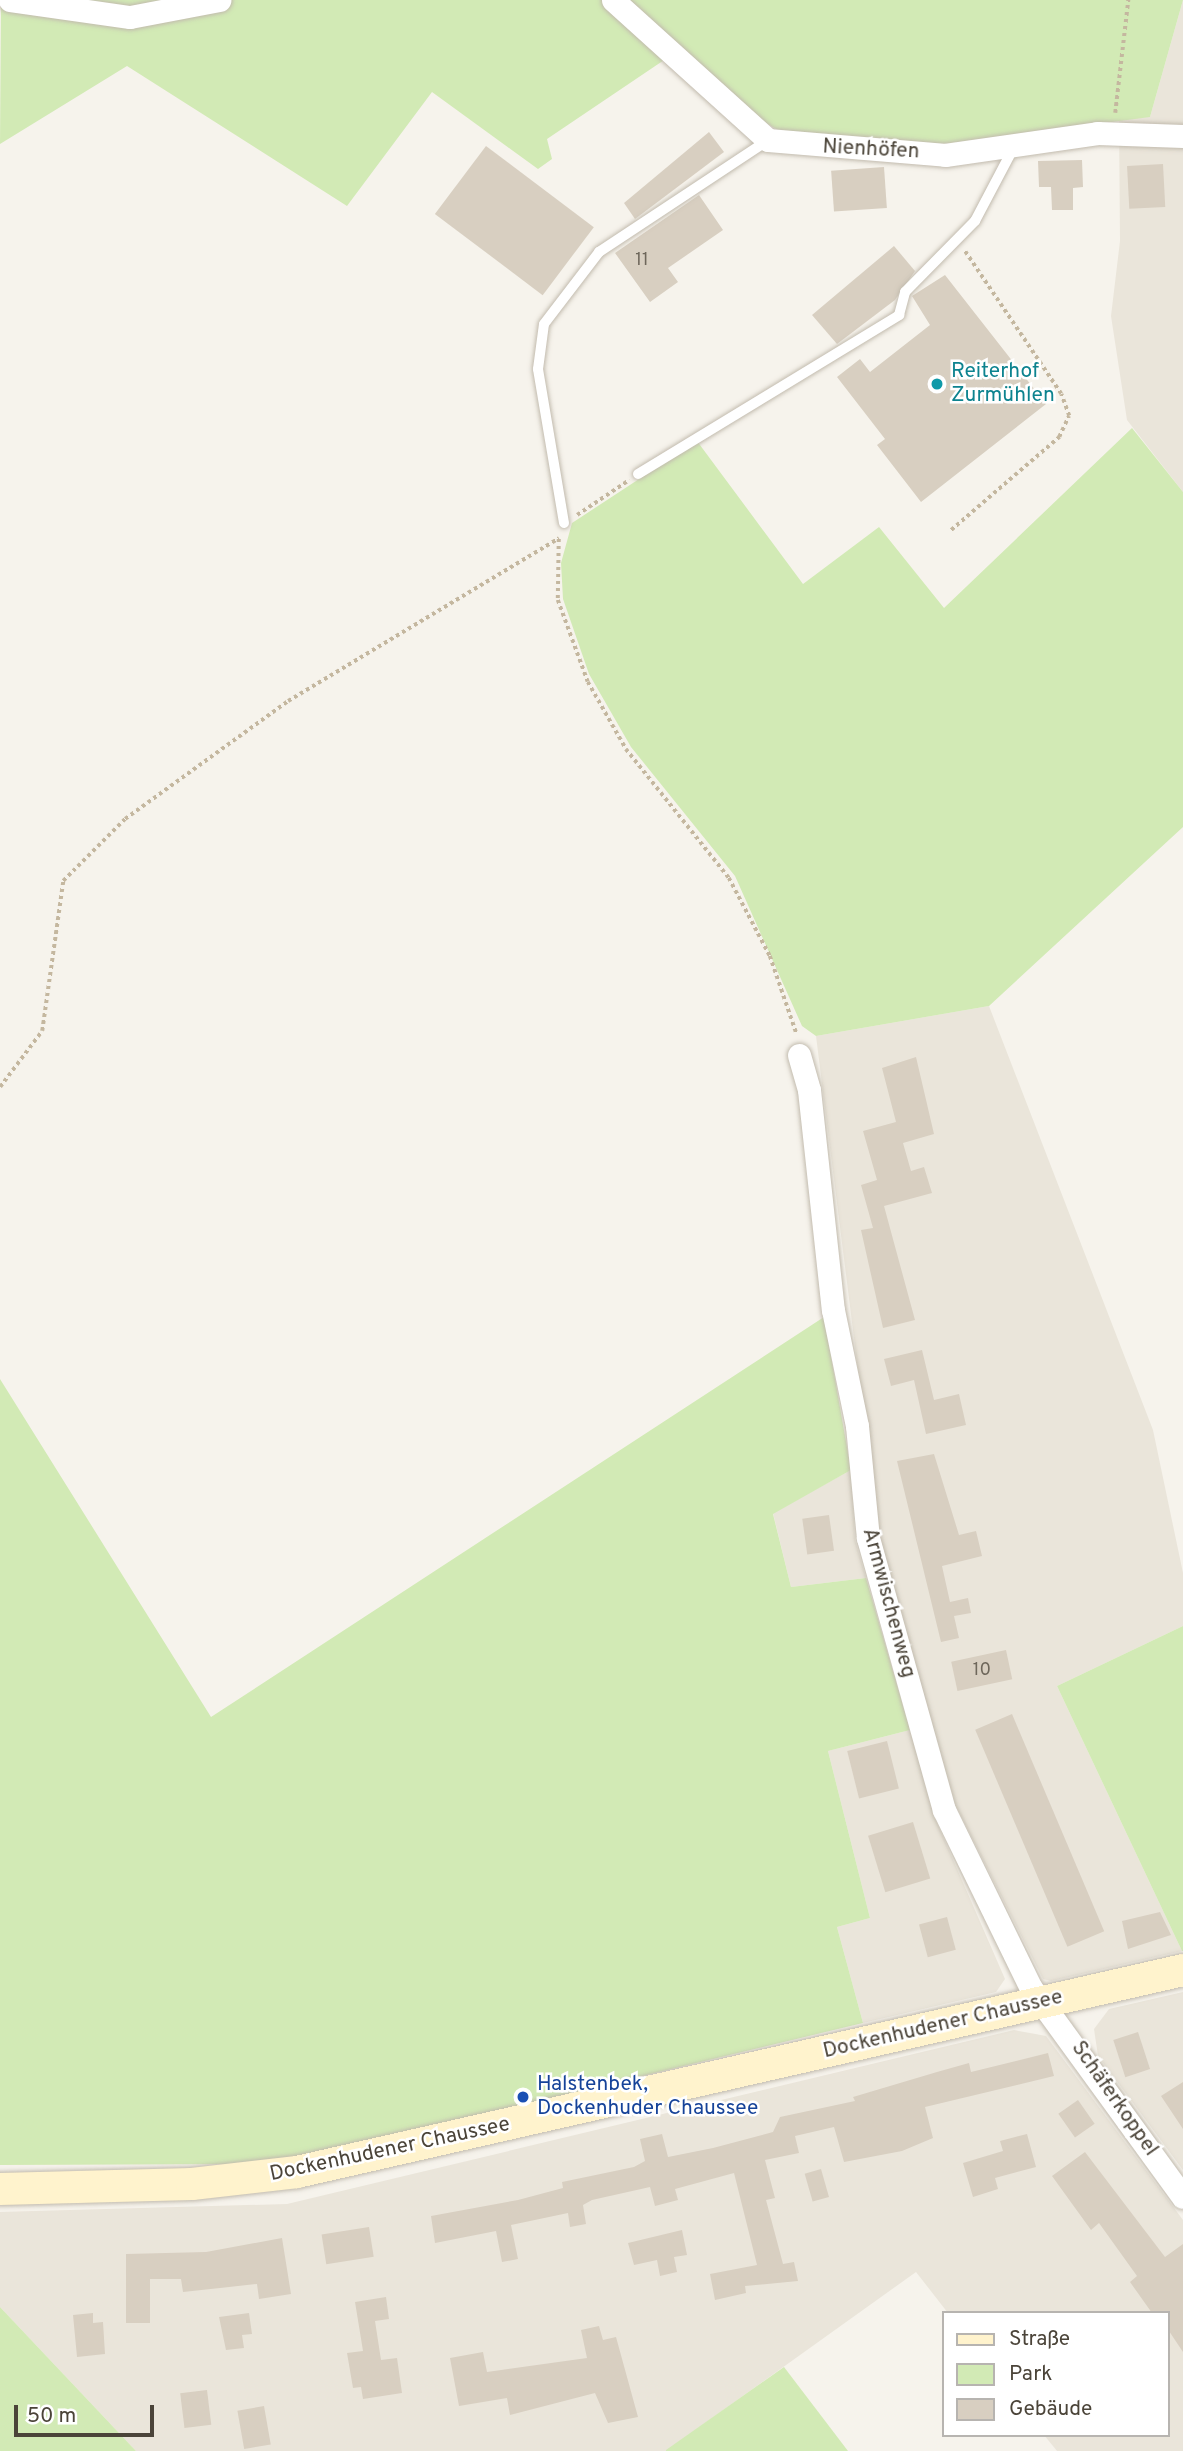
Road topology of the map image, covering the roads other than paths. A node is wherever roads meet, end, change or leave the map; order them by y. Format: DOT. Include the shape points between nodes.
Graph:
graph roads {
  1 [pos="10,0"];
  2 [pos="219,0"];
  3 [pos="613,0"];
  4 [pos="1183,136"];
  5 [pos="768,140"];
  6 [pos="1016,143"];
  7 [pos="638,474"];
  8 [pos="564,523"];
  9 [pos="799,1055"];
  10 [pos="1183,1970"];
  11 [pos="1042,2002"];
  12 [pos="0,2189"];
  13 [pos="1183,2197"];
  1 -- 2 [label="street" via="130,17"];
  3 -- 5 [label="street"];
  4 -- 6 [label="street, Nienhöfen" via="1113,134"];
  5 -- 6 [label="street, Nienhöfen" via="946,155"];
  5 -- 8 [label="lane" via="599,252 544,324 538,369"];
  6 -- 7 [label="lane" via="975,221 905,292 899,315"];
  9 -- 11 [label="street, Armwischenweg" via="809,1090 833,1310 857,1426 868,1538 944,1810 1014,1958"];
  10 -- 11 [label="main road, Dockenhudener Chaussee"];
  11 -- 12 [label="main road, Dockenhudener Chaussee" via="297,2172 192,2185"];
  11 -- 13 [label="street, Schäferkoppel"];
}
